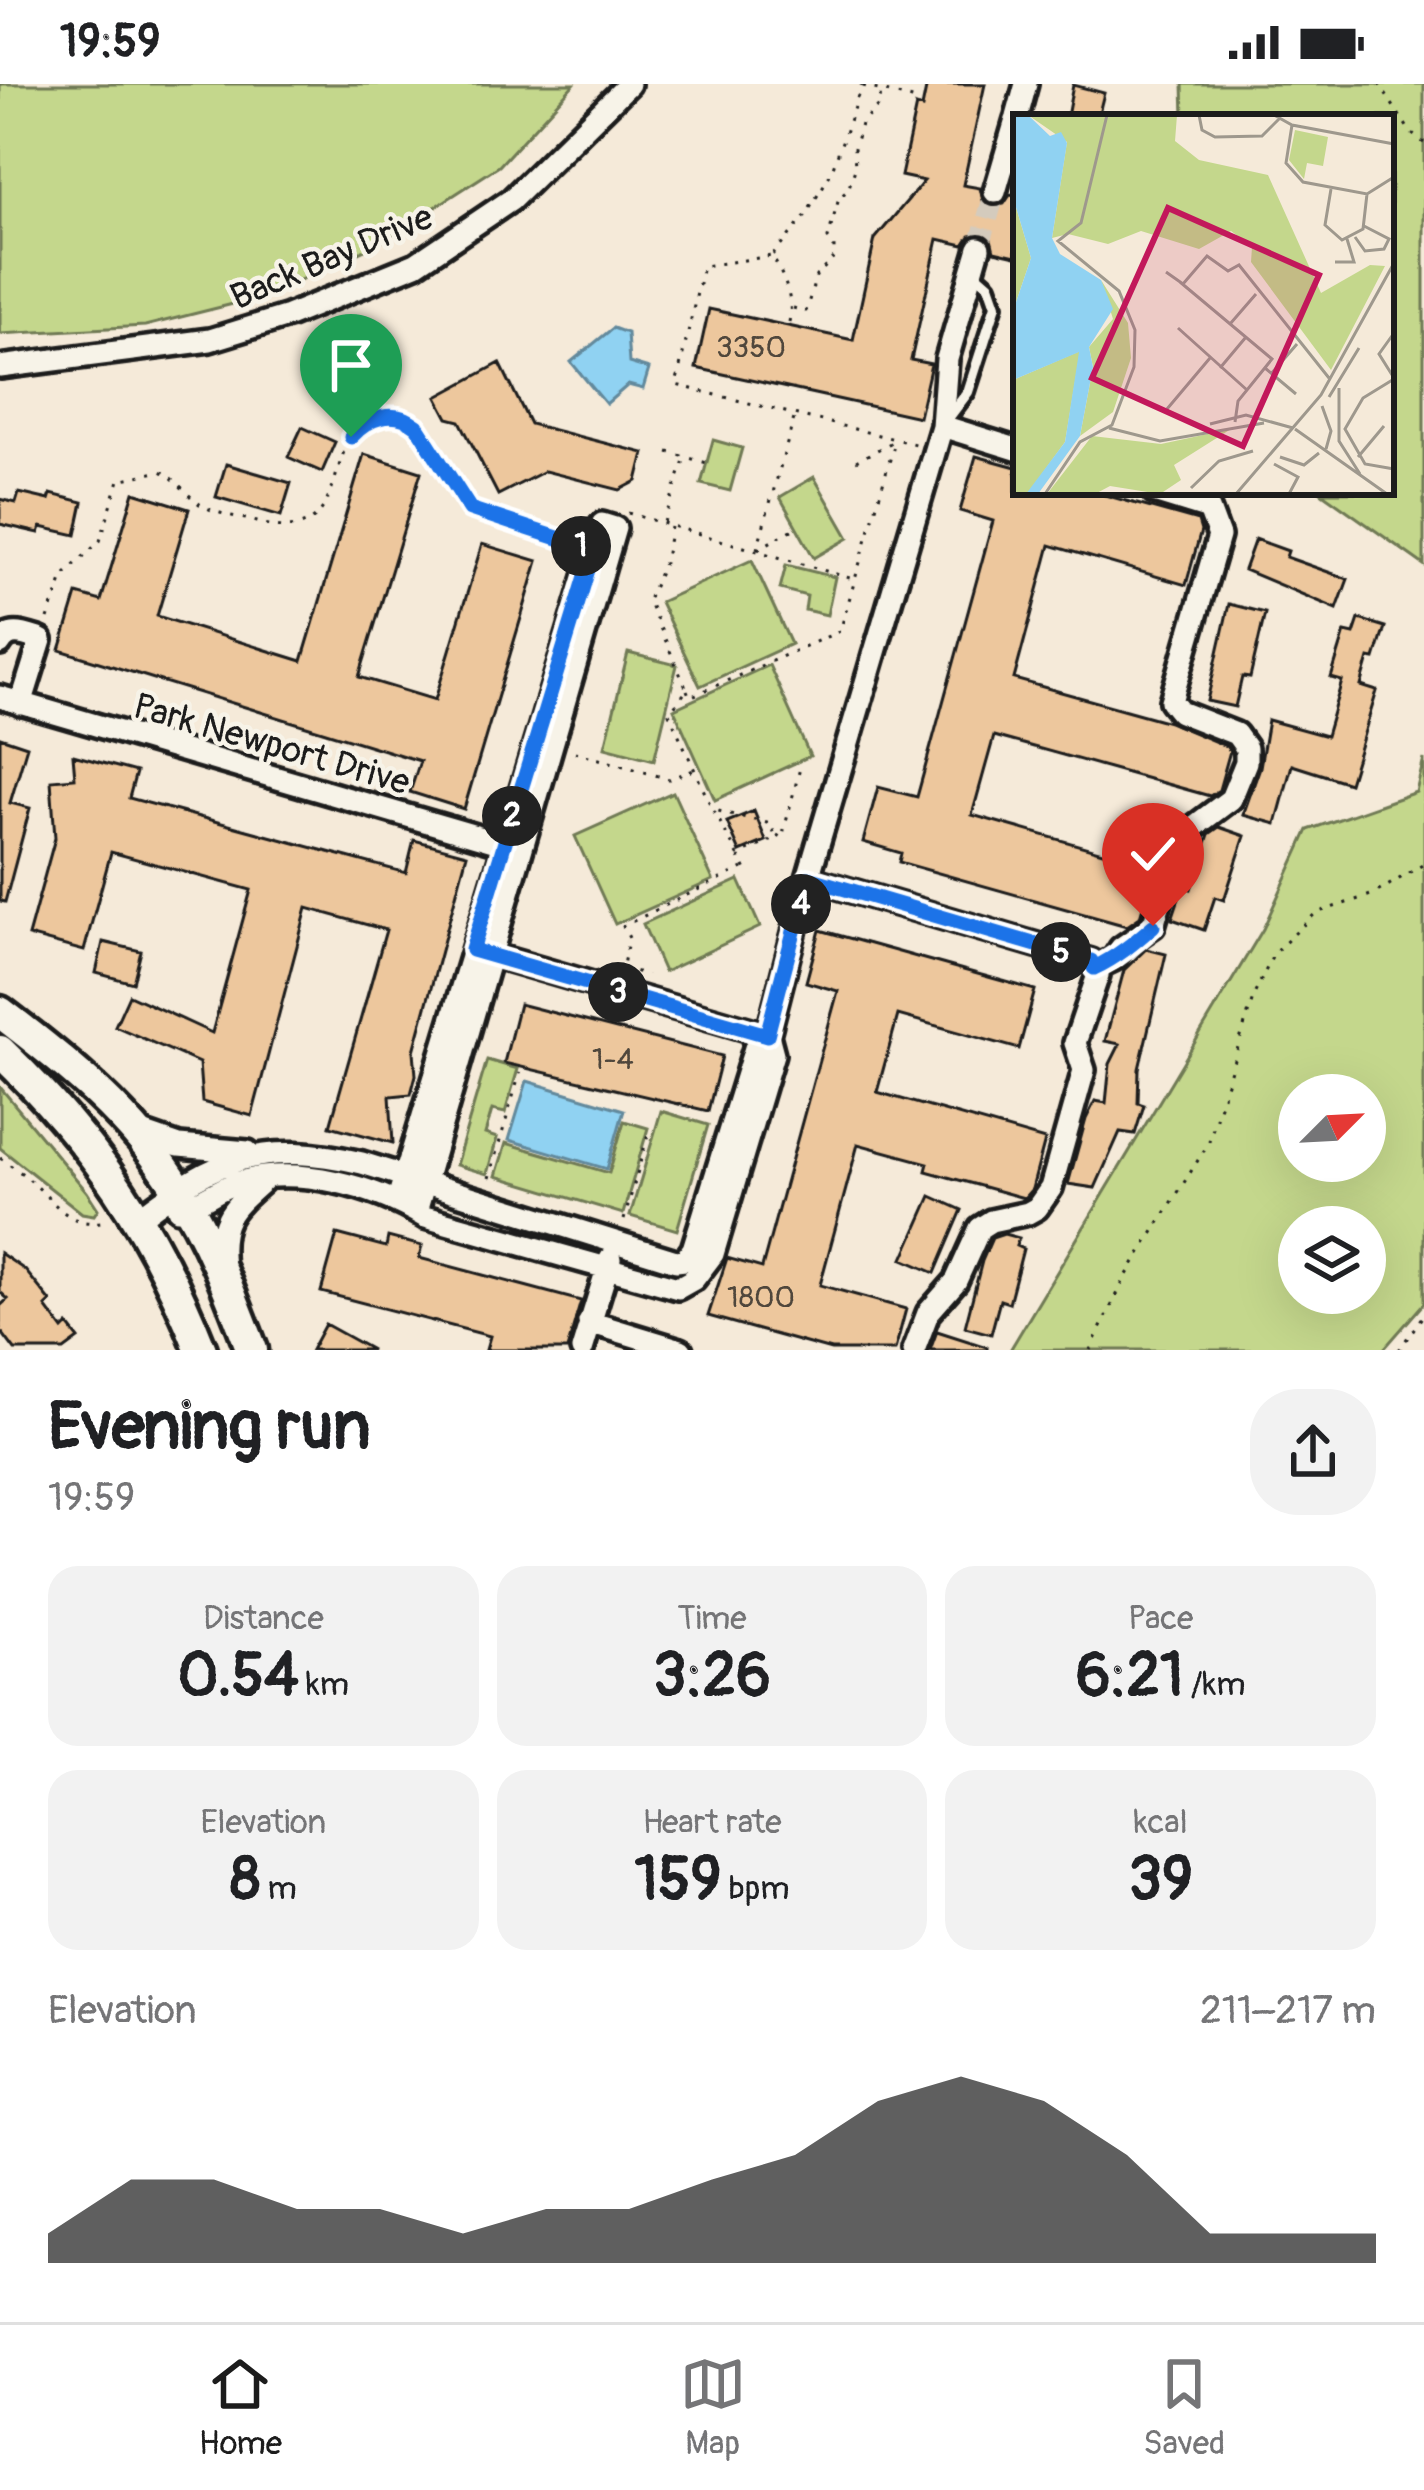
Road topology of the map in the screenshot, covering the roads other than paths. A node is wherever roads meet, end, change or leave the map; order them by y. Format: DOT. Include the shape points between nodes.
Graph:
graph roads {
  1 [pos="629,84"];
  2 [pos="1026,84"];
  3 [pos="1017,114"];
  4 [pos="1013,129"];
  5 [pos="995,192"];
  6 [pos="979,248"];
  7 [pos="973,271"];
  8 [pos="0,367"];
  9 [pos="942,426"];
  10 [pos="1013,448"];
  11 [pos="1164,495"];
  12 [pos="594,550"];
  13 [pos="0,644"];
  14 [pos="11,700"];
  15 [pos="513,847"];
  16 [pos="808,878"];
  17 [pos="481,952"];
  18 [pos="1094,968"];
  19 [pos="0,1012"];
  20 [pos="767,1035"];
  21 [pos="0,1051"];
  22 [pos="131,1129"];
  23 [pos="255,1154"];
  24 [pos="266,1178"];
  25 [pos="415,1181"];
  26 [pos="183,1197"];
  27 [pos="407,1207"];
  28 [pos="140,1217"];
  29 [pos="615,1243"];
  30 [pos="606,1270"];
  31 [pos="690,1270"];
  32 [pos="224,1276"];
  33 [pos="589,1322"];
  34 [pos="201,1350"];
  35 [pos="252,1350"];
  36 [pos="582,1350"];
  37 [pos="681,1350"];
  38 [pos="914,1350"];
  1 -- 8 [label="street, Back Bay Drive" via="534,181 416,264 210,340"];
  2 -- 3 [label="street"];
  4 -- 5 [label="street"];
  6 -- 7 [label="street"];
  7 -- 9 [label="street" via="947,359"];
  7 -- 9 [label="lane" via="995,305 968,392"];
  9 -- 10 [label="street"];
  9 -- 16 [label="street"];
  11 -- 18 [label="street" via="1209,509 1219,536 1172,700 1180,712 1236,734 1246,762 1231,799 1179,838 1153,926"];
  12 -- 15 [label="street" via="602,524 615,528"];
  13 -- 14 [label="street, Park Newport Drive" via="17,633 41,640"];
  14 -- 15 [label="street, Park Newport Drive"];
  15 -- 17 [label="street"];
  16 -- 18 [label="street"];
  16 -- 20 [label="street"];
  17 -- 20 [label="street"];
  17 -- 25 [label="street"];
  18 -- 38 [label="street" via="1076,1043 1084,1070 1051,1188 1028,1214 980,1228"];
  19 -- 22 [label="street"];
  20 -- 31 [label="street" via="755,1048"];
  21 -- 28 [label="street"];
  22 -- 23 [label="street" via="178,1146"];
  22 -- 26 [label="street"];
  23 -- 25 [label="street" via="314,1152"];
  23 -- 26 [label="street"];
  24 -- 26 [label="street"];
  24 -- 27 [label="street" via="322,1179"];
  24 -- 32 [label="street" via="232,1208"];
  25 -- 27 [label="street"];
  25 -- 29 [label="street"];
  26 -- 28 [label="street"];
  26 -- 32 [label="street"];
  27 -- 30 [label="street"];
  28 -- 34 [label="street"];
  29 -- 30 [label="street"];
  29 -- 31 [label="street"];
  30 -- 31 [label="street" via="666,1288 678,1288"];
  30 -- 33 [label="street"];
  32 -- 35 [label="street"];
  33 -- 36 [label="street"];
  33 -- 37 [label="street"];
}
